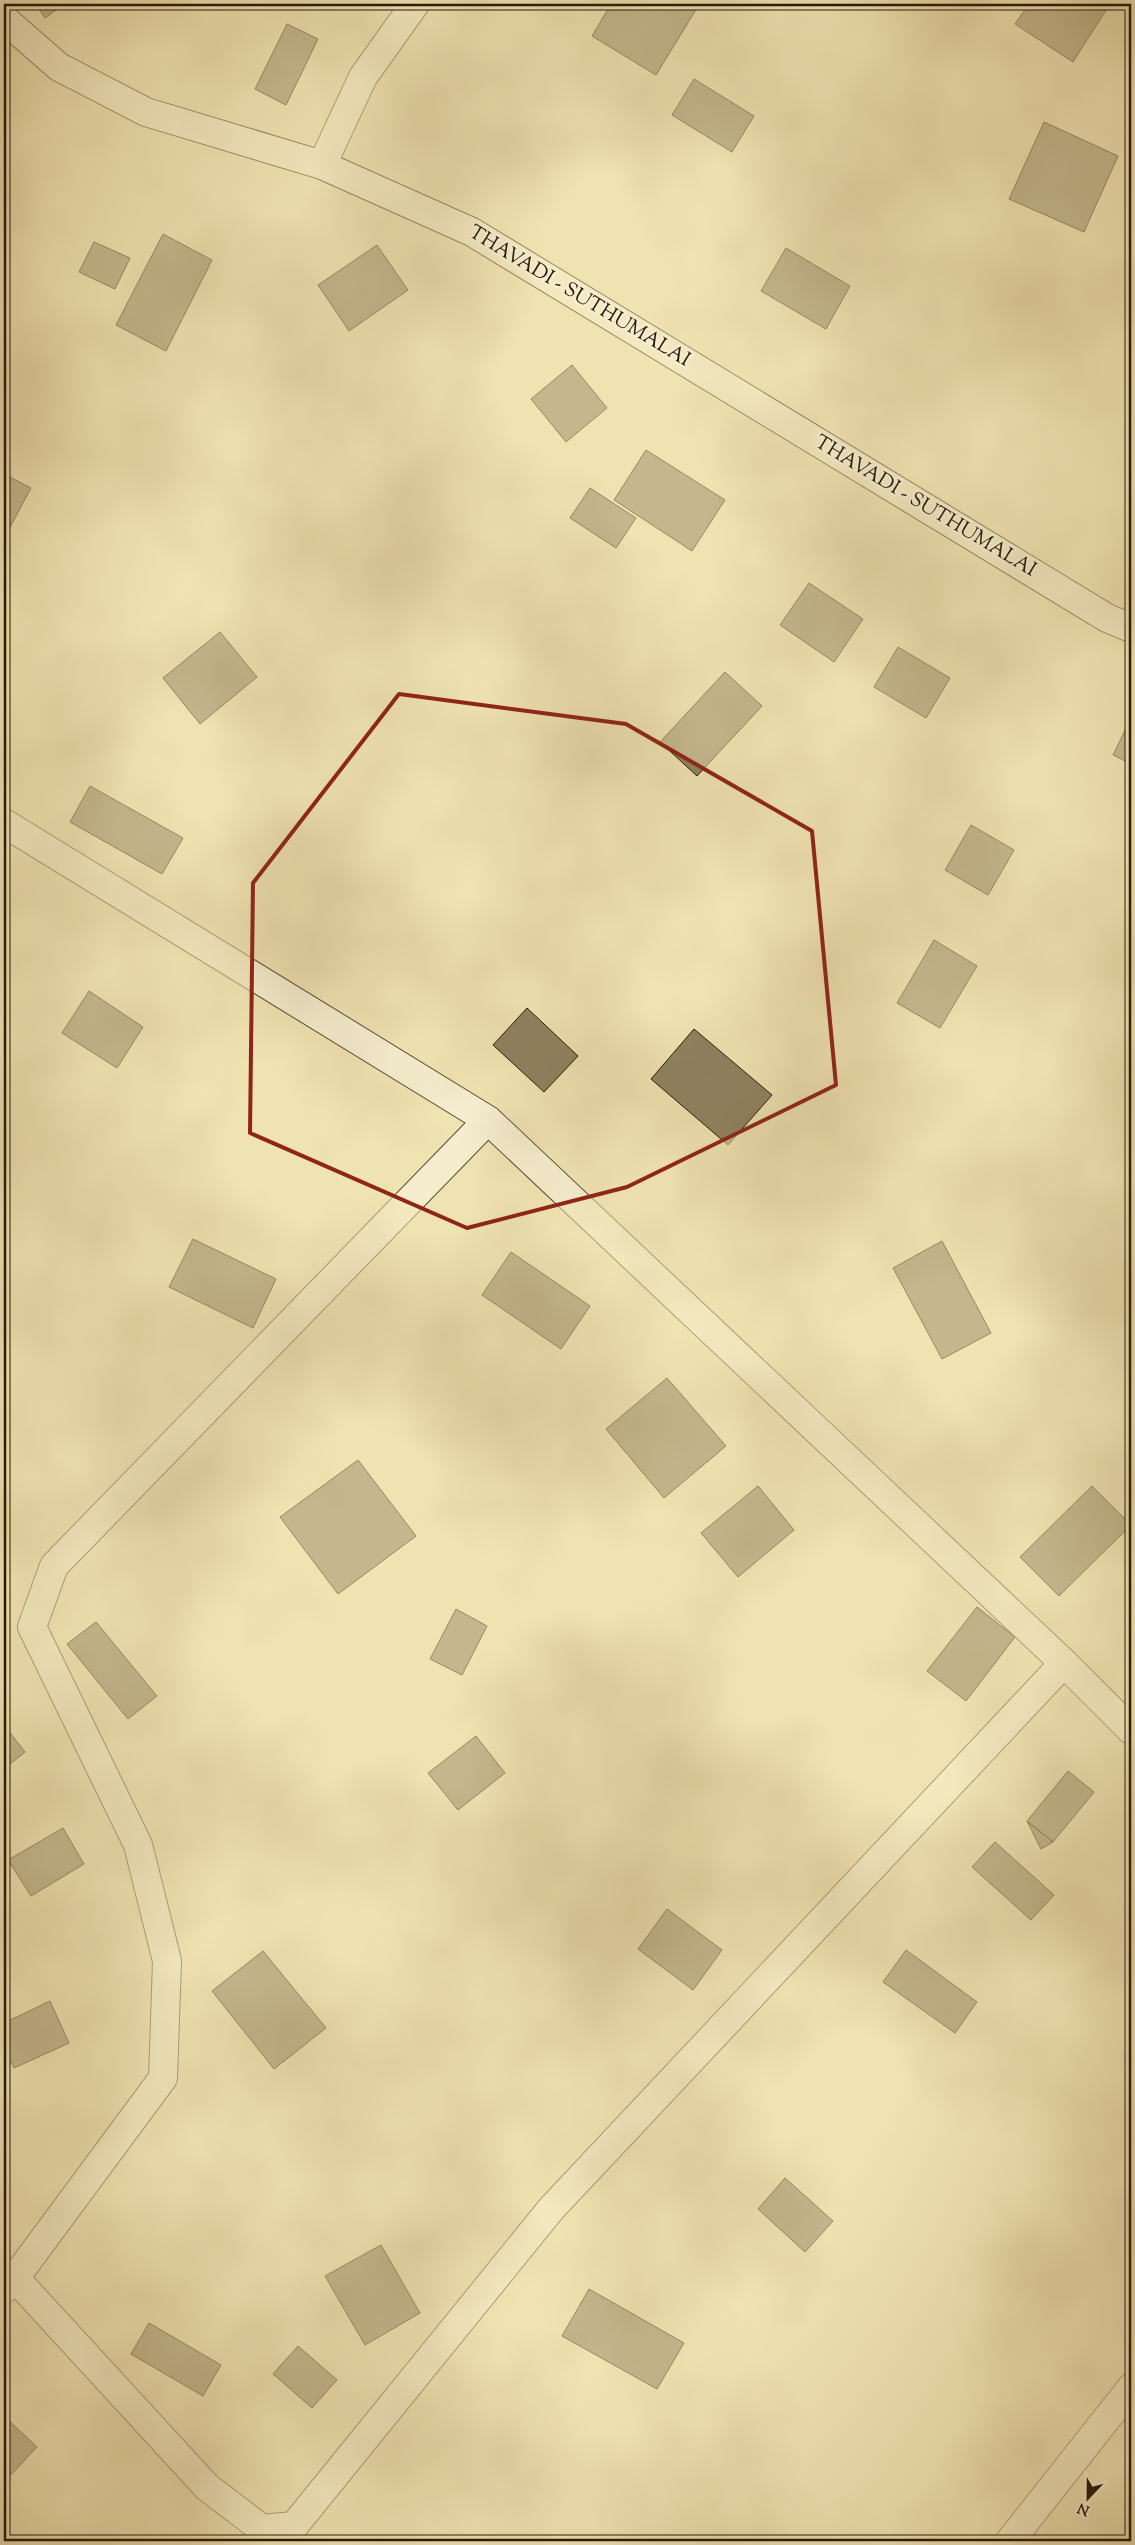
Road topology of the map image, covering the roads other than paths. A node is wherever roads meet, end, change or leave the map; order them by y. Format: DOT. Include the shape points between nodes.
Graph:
graph roads {
  1 [pos="415,4"];
  2 [pos="4,19"];
  3 [pos="322,165"];
  4 [pos="1131,628"];
  5 [pos="4,823"];
  6 [pos="488,1120"];
  7 [pos="1064,1663"];
  8 [pos="1131,1730"];
  9 [pos="10,2284"];
  10 [pos="1131,2388"];
  11 [pos="1010,2541"];
  1 -- 3 [label="street" via="363,77"];
  2 -- 3 [label="street, THAVADI - SUTHUMALAI" via="59,67 146,112"];
  3 -- 4 [label="street, THAVADI - SUTHUMALAI" via="472,232 1108,618"];
  5 -- 6 [label="street"];
  6 -- 7 [label="street"];
  6 -- 9 [label="street" via="54,1566 32,1627 138,1845 167,1961 163,2078"];
  7 -- 8 [label="street"];
  7 -- 9 [label="street" via="551,2210 294,2526 262,2529 206,2488"];
  10 -- 11 [label="street"];
}
